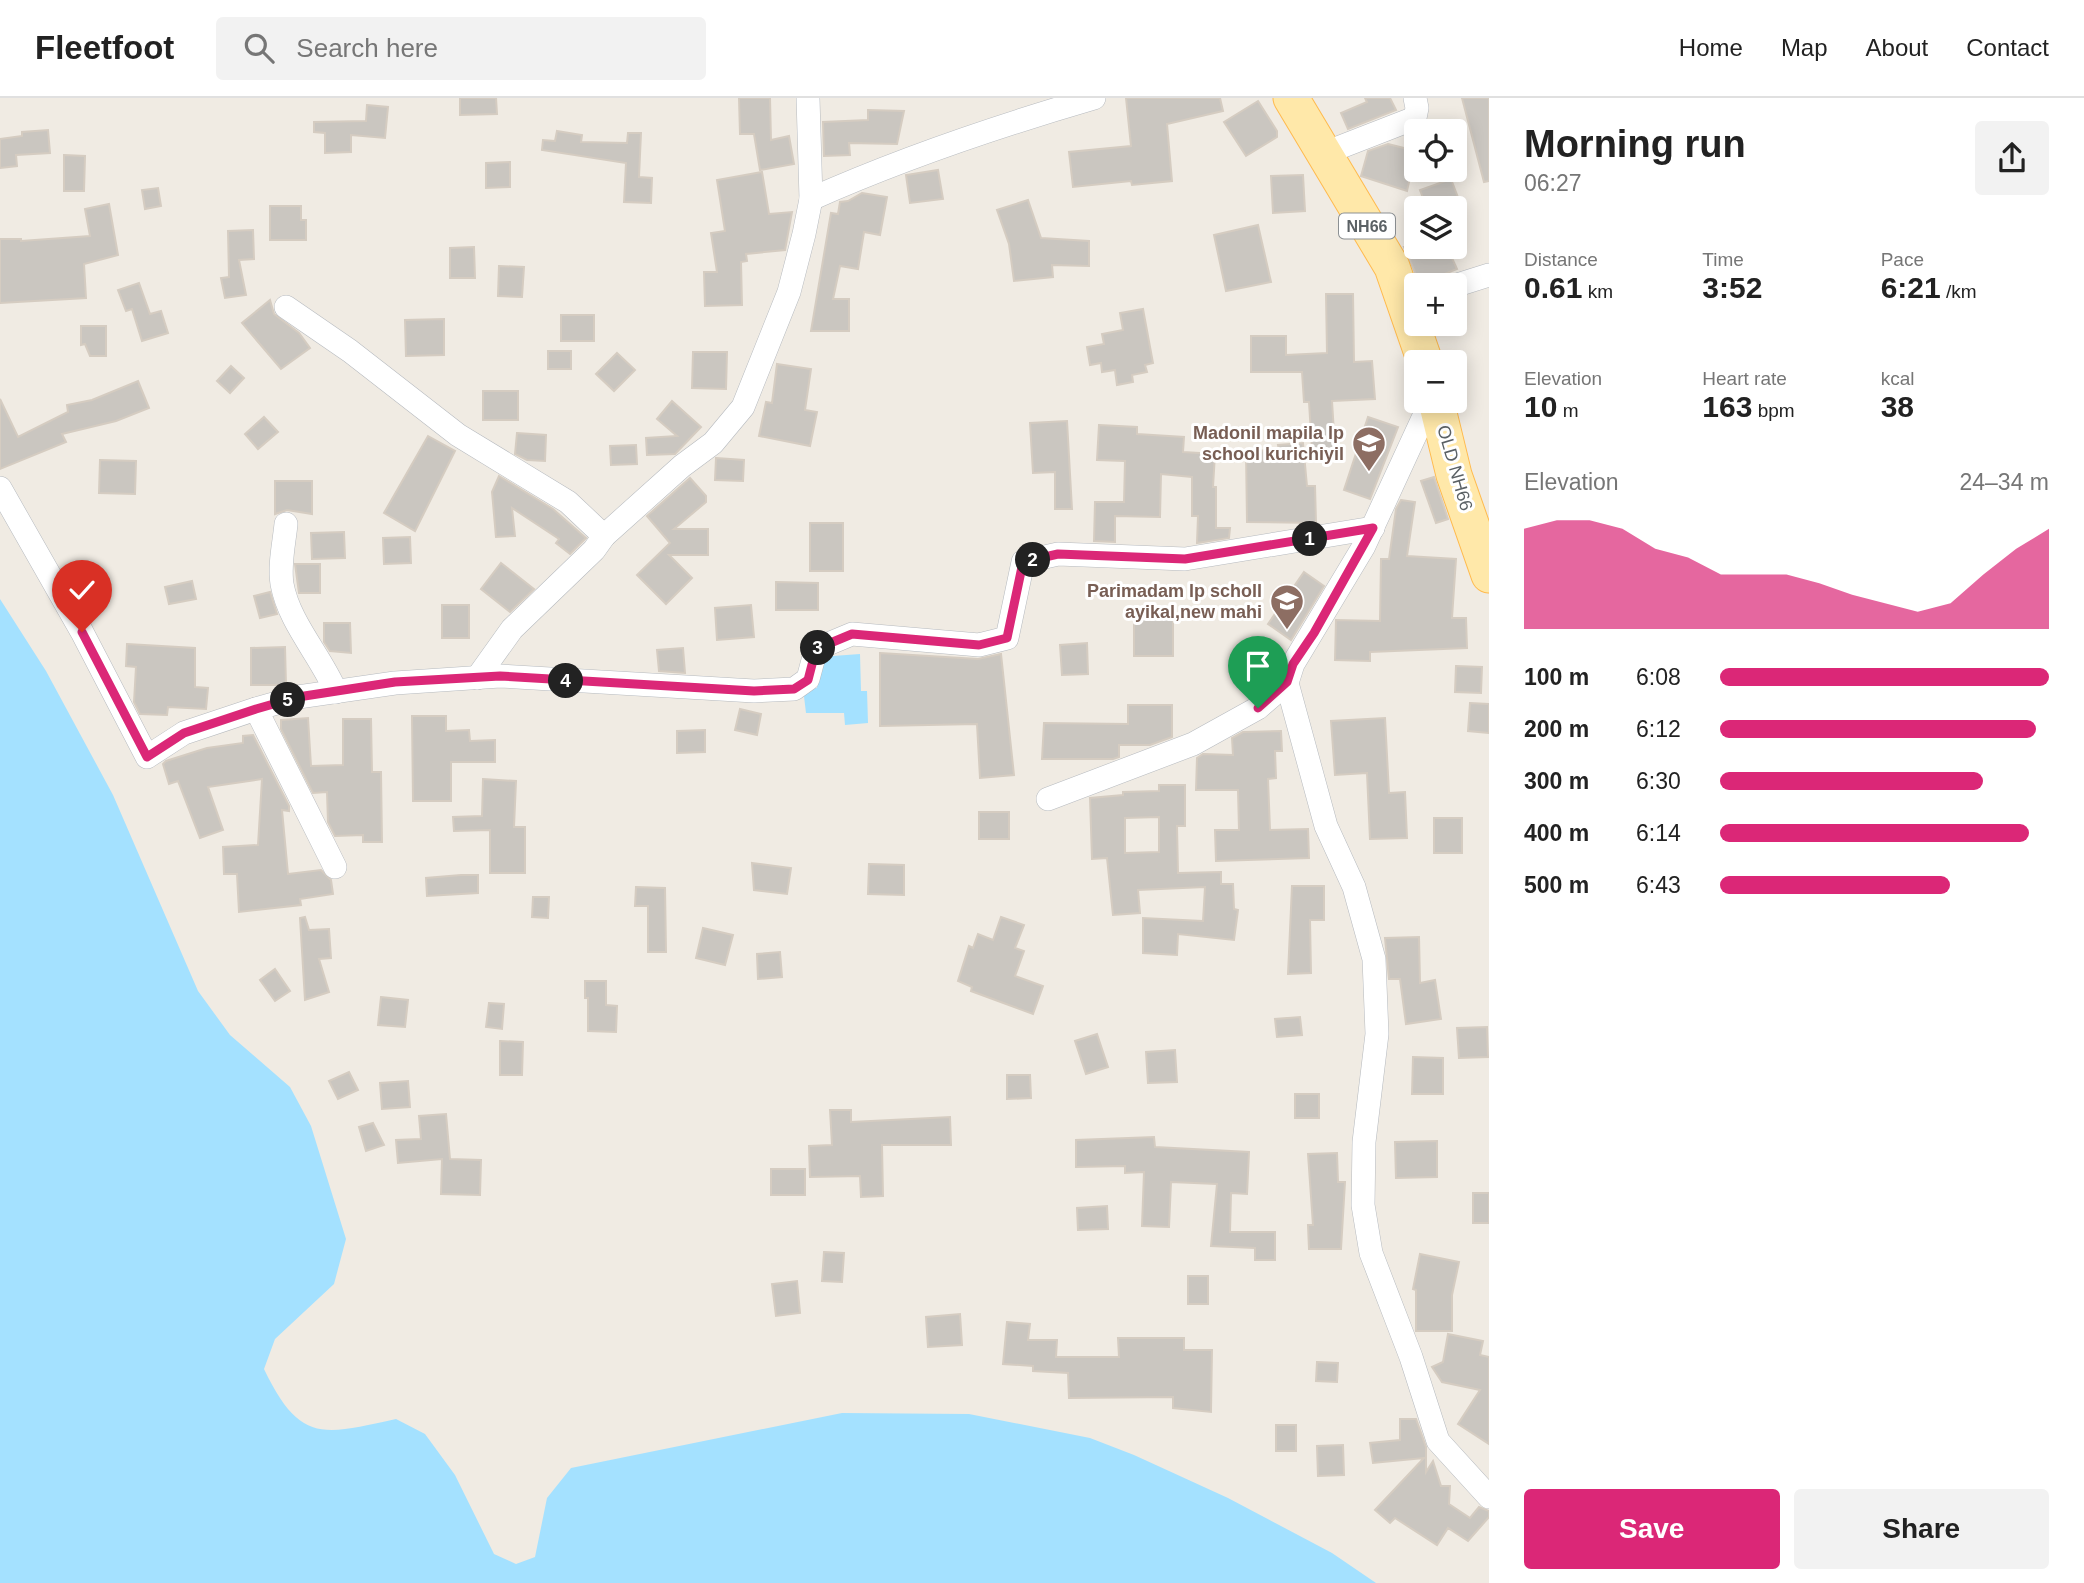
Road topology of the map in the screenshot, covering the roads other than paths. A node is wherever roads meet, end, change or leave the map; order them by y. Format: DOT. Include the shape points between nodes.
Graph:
graph roads {
  1 [pos="808,98"];
  2 [pos="1094,98"];
  3 [pos="1292,98"];
  4 [pos="1415,98"];
  5 [pos="1325,153"];
  6 [pos="811,199"];
  7 [pos="1489,275"];
  8 [pos="1467,282"];
  9 [pos="1404,289"];
  10 [pos="286,307"];
  11 [pos="1428,413"];
  12 [pos="1437,413"];
  13 [pos="0,488"];
  14 [pos="286,524"];
  15 [pos="1373,528"];
  16 [pos="604,536"];
  17 [pos="1489,575"];
  18 [pos="477,678"];
  19 [pos="1287,682"];
  20 [pos="335,692"];
  21 [pos="256,709"];
  22 [pos="1048,799"];
  23 [pos="335,867"];
  24 [pos="1489,1497"];
  1 -- 6 [label="street"];
  2 -- 6 [label="street" via="1011,122"];
  3 -- 5 [label="main road, NH66"];
  4 -- 5 [label="street" via="1415,118"];
  5 -- 9 [label="main road, NH66"];
  6 -- 16 [label="street" via="789,292 743,407 713,443"];
  7 -- 8 [label="street"];
  10 -- 16 [label="street" via="458,435 568,502"];
  11 -- 15 [label="street"];
  12 -- 17 [label="main road, OLD NH66"];
  13 -- 21 [label="street" via="147,757 184,733"];
  14 -- 20 [label="street" via="282,585"];
  15 -- 18 [label="street" via="1185,559 1058,554 1023,562 1007,638 979,645 852,634 816,649 808,680 794,689"];
  15 -- 19 [label="street" via="1293,664"];
  16 -- 18 [label="street" via="512,629"];
  18 -- 20 [label="street" via="395,682"];
  19 -- 22 [label="street" via="1258,708 1193,744"];
  19 -- 24 [label="street" via="1326,826 1354,887 1374,960 1377,1034 1363,1192 1371,1253 1438,1441"];
  20 -- 21 [label="street"];
  21 -- 23 [label="street"];
}
